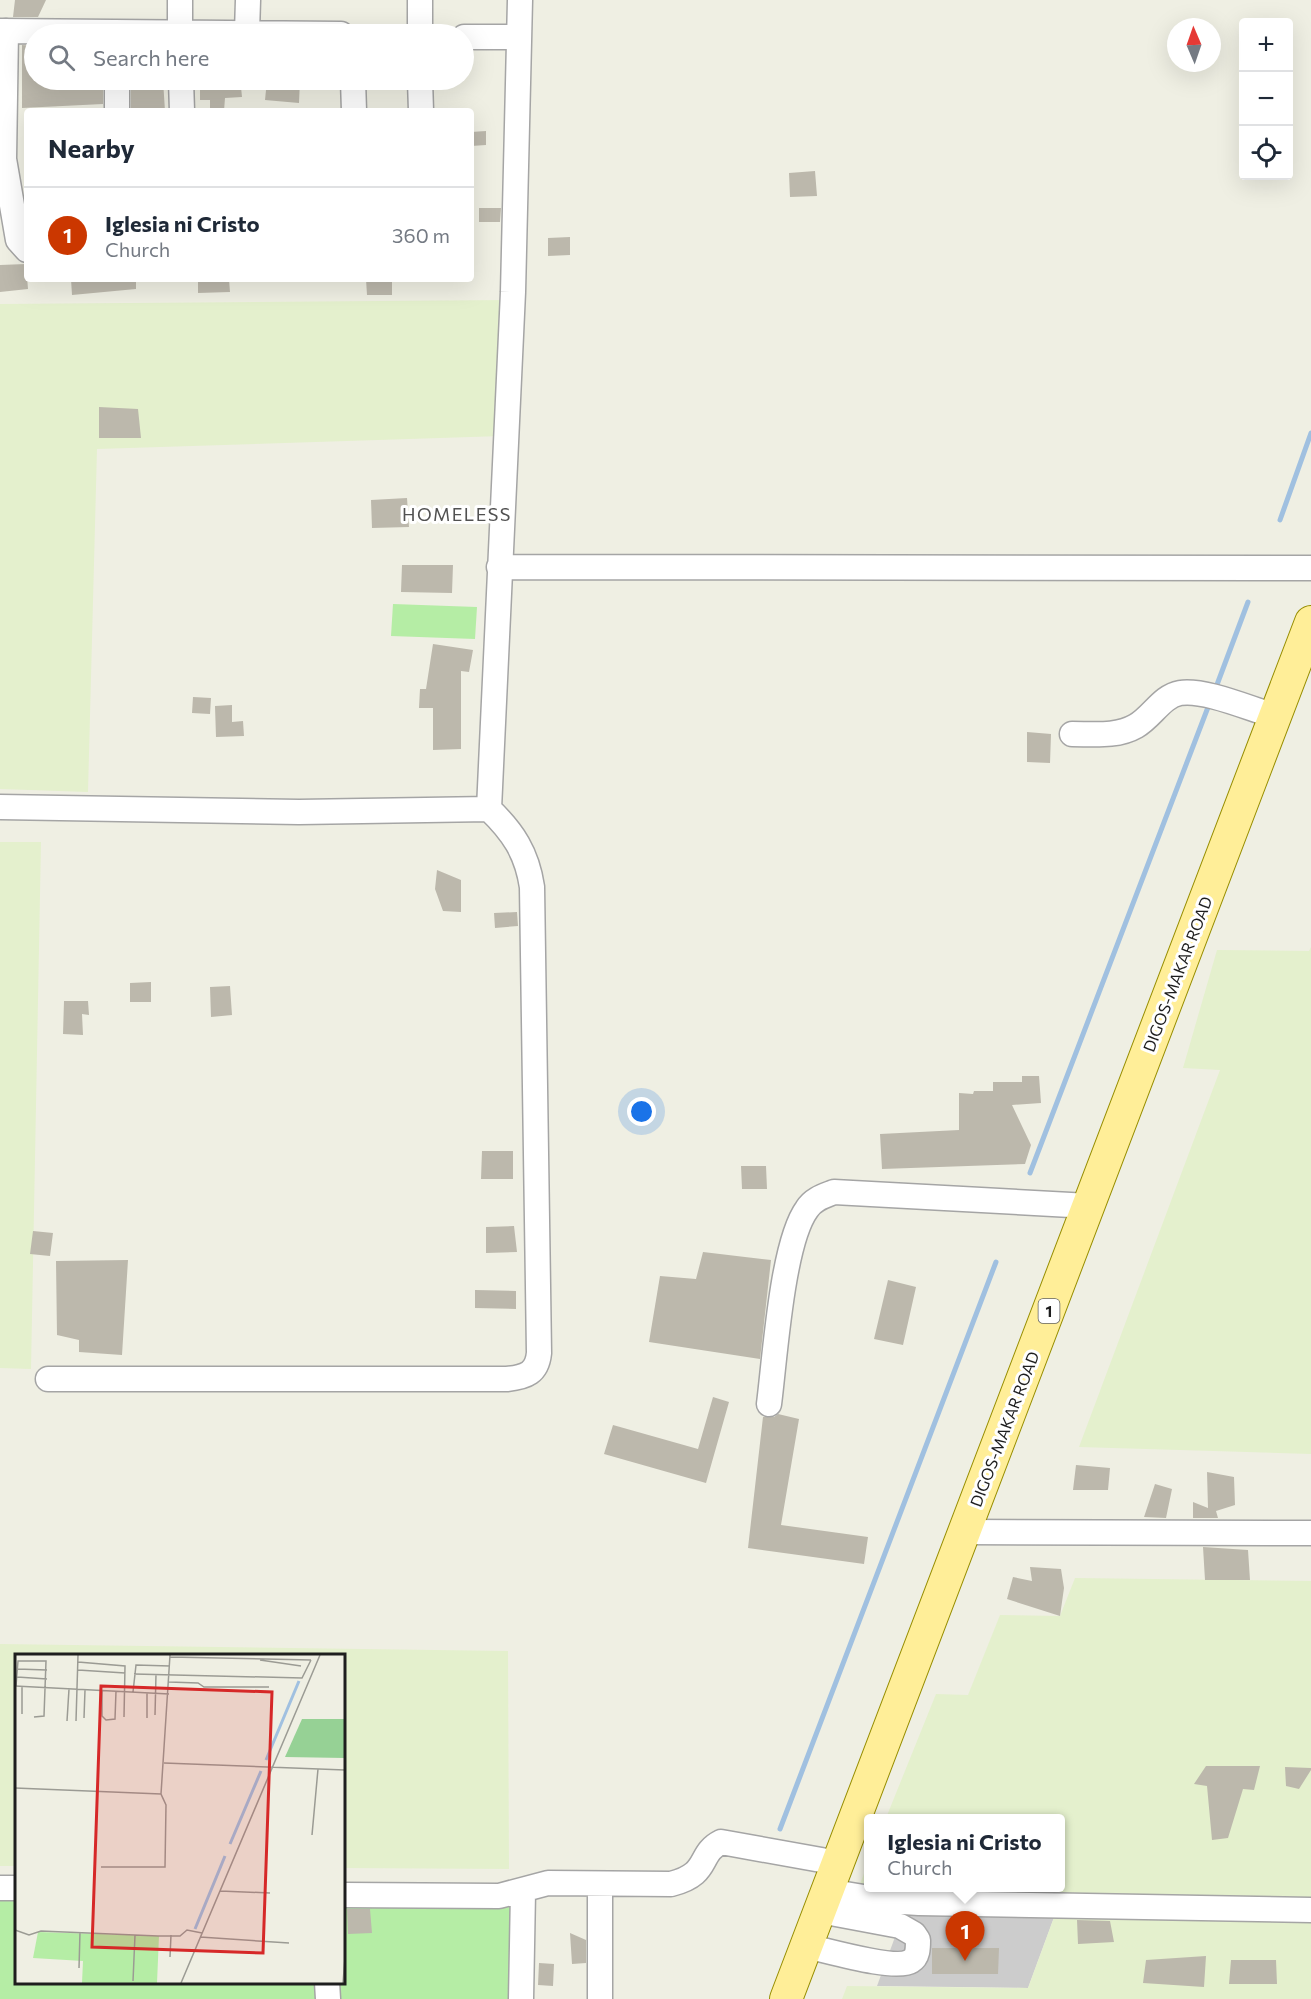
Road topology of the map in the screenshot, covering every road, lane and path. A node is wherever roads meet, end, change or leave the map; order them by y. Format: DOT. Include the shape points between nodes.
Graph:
graph roads {
  1 [pos="180,0"];
  2 [pos="248,0"];
  3 [pos="420,0"];
  4 [pos="520,0"];
  5 [pos="180,24"];
  6 [pos="247,24"];
  7 [pos="420,24"];
  8 [pos="3,31"];
  9 [pos="24,31"];
  10 [pos="474,37"];
  11 [pos="518,37"];
  12 [pos="117,90"];
  13 [pos="181,90"];
  14 [pos="353,90"];
  15 [pos="420,90"];
  16 [pos="117,108"];
  17 [pos="182,108"];
  18 [pos="354,108"];
  19 [pos="421,108"];
  20 [pos="24,247"];
  21 [pos="499,567"];
  22 [pos="1311,568"];
  23 [pos="1311,622"];
  24 [pos="1275,716"];
  25 [pos="1072,734"];
  26 [pos="0,807"];
  27 [pos="489,809"];
  28 [pos="1089,1206"];
  29 [pos="48,1379"];
  30 [pos="769,1404"];
  31 [pos="965,1533"];
  32 [pos="1311,1533"];
  33 [pos="600,1884"];
  34 [pos="828,1888"];
  35 [pos="523,1892"];
  36 [pos="345,1895"];
  37 [pos="1311,1910"];
  38 [pos="806,1946"];
  39 [pos="521,1999"];
  40 [pos="600,1999"];
  41 [pos="786,1999"];
  1 -- 5 [label="street"];
  2 -- 6 [label="street"];
  3 -- 7 [label="street"];
  4 -- 11 [label="street"];
  8 -- 9 [label="street"];
  8 -- 20 [label="street" via="4,159 18,240"];
  10 -- 11 [label="street"];
  11 -- 21 [label="street" via="513,292"];
  12 -- 16 [label="street"];
  13 -- 17 [label="street"];
  14 -- 18 [label="street"];
  15 -- 19 [label="street"];
  21 -- 22 [label="street"];
  21 -- 27 [label="street"];
  23 -- 24 [label="main road, DIGOS-MAKAR ROAD / 1"];
  24 -- 25 [label="street" via="1189,692 1166,699 1151,715 1123,732"];
  24 -- 28 [label="main road, DIGOS-MAKAR ROAD / 1"];
  26 -- 27 [label="street" via="299,812"];
  27 -- 29 [label="street" via="522,848 532,887 539,1353 535,1370 527,1376 507,1378"];
  28 -- 30 [label="street" via="834,1192 820,1197 808,1207 800,1222 788,1267"];
  28 -- 31 [label="main road, DIGOS-MAKAR ROAD / 1"];
  31 -- 32 [label="street"];
  31 -- 34 [label="main road, DIGOS-MAKAR ROAD / 1"];
  33 -- 34 [label="street" via="671,1884 688,1880 721,1842"];
  33 -- 35 [label="street" via="548,1883"];
  33 -- 40 [label="street"];
  34 -- 37 [label="street" via="888,1901 919,1903"];
  34 -- 38 [label="main road, DIGOS-MAKAR ROAD / 1"];
  34 -- 38 [label="street" via="908,1929 918,1940 916,1956 896,1964"];
  35 -- 36 [label="street" via="500,1896"];
  35 -- 39 [label="street"];
  38 -- 41 [label="main road, DIGOS-MAKAR ROAD / 1"];
}
